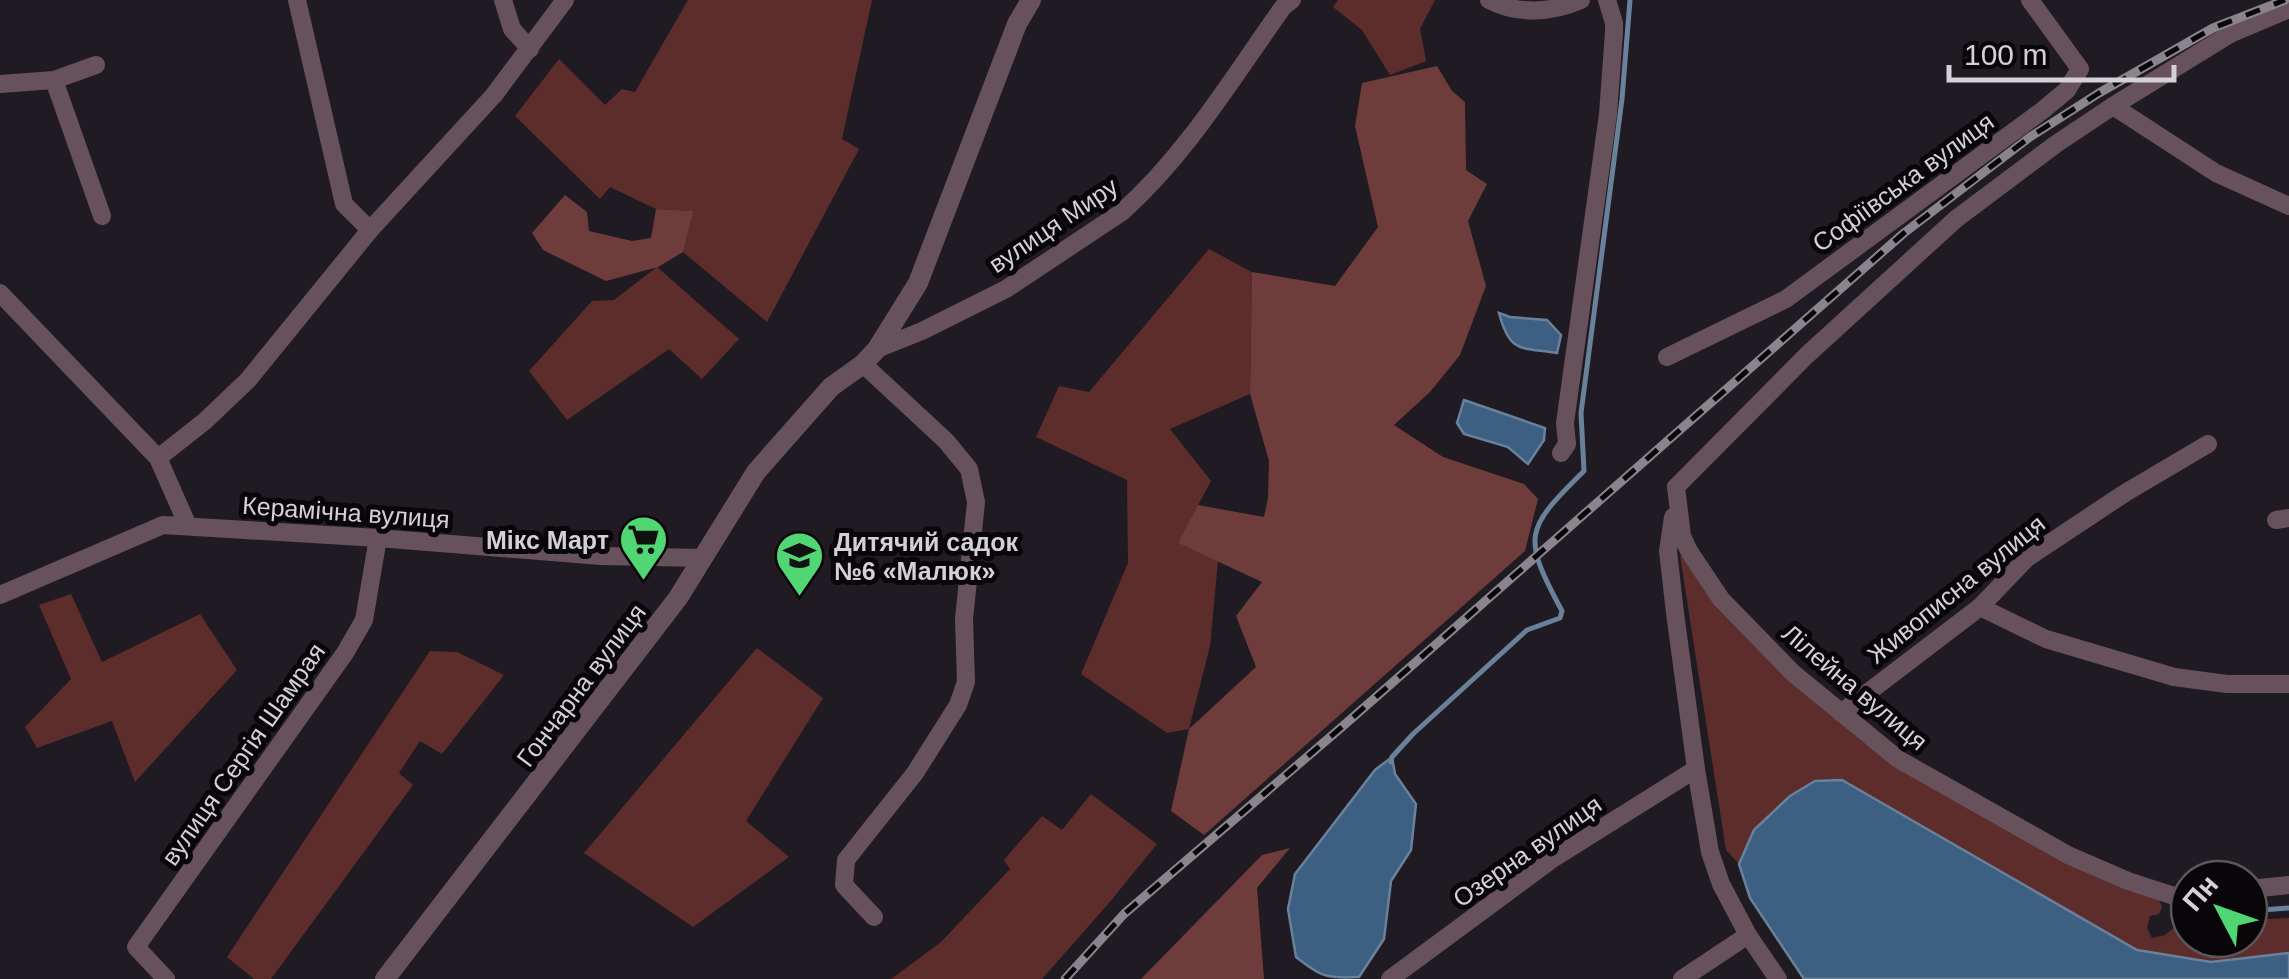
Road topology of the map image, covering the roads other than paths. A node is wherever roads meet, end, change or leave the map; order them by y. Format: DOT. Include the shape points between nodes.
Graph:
graph roads {
  1 [pos="296,0"];
  2 [pos="503,0"];
  3 [pos="565,0"];
  4 [pos="1032,0"];
  5 [pos="1292,0"];
  6 [pos="1489,0"];
  7 [pos="1607,0"];
  8 [pos="2030,0"];
  9 [pos="1578,2"];
  10 [pos="2289,8"];
  11 [pos="1614,23"];
  12 [pos="530,49"];
  13 [pos="96,65"];
  14 [pos="54,80"];
  15 [pos="0,84"];
  16 [pos="2113,106"];
  17 [pos="2289,206"];
  18 [pos="102,216"];
  19 [pos="370,230"];
  20 [pos="0,293"];
  21 [pos="870,356"];
  22 [pos="1667,358"];
  23 [pos="2208,444"];
  24 [pos="1561,452"];
  25 [pos="158,458"];
  26 [pos="1676,487"];
  27 [pos="188,526"];
  28 [pos="378,538"];
  29 [pos="702,558"];
  30 [pos="0,596"];
  31 [pos="1980,607"];
  32 [pos="2289,684"];
  33 [pos="1841,712"];
  34 [pos="1696,769"];
  35 [pos="2169,894"];
  36 [pos="874,917"];
  37 [pos="1748,936"];
  38 [pos="166,979"];
  39 [pos="385,979"];
  40 [pos="1390,979"];
  41 [pos="1682,979"];
  42 [pos="1778,979"];
  1 -- 19 [label="street" via="344,204"];
  2 -- 12 [label="street" via="512,29"];
  3 -- 12 [label="street"];
  4 -- 21 [label="street, Гончарна вулиця" via="918,283"];
  5 -- 21 [label="street, вулиця Миру" via="1180,151 1122,212 1006,289"];
  6 -- 9 [label="street" via="1538,12"];
  7 -- 11 [label="street"];
  8 -- 22 [label="street, Софіївська вулиця" via="2080,68 2067,90 1786,299"];
  9 -- 11 [label="street"];
  10 -- 16 [label="street" via="2230,34"];
  11 -- 24 [label="street" via="1608,114"];
  12 -- 19 [label="street"];
  13 -- 14 [label="street"];
  14 -- 15 [label="street"];
  14 -- 18 [label="street"];
  16 -- 17 [label="street" via="2216,173"];
  16 -- 26 [label="street" via="1956,219"];
  19 -- 25 [label="street" via="248,380"];
  20 -- 25 [label="street"];
  21 -- 29 [label="street, Гончарна вулиця" via="831,387 756,472"];
  21 -- 36 [label="street" via="969,470 976,502 964,619 966,682 958,705 846,860 844,885"];
  23 -- 31 [label="street, Живописна вулиця" via="2027,558"];
  25 -- 27 [label="street"];
  26 -- 33 [label="street, Лілейна вулиця" via="1682,536 1722,599"];
  26 -- 34 [label="street" via="1668,551"];
  27 -- 28 [label="street, Керамічна вулиця"];
  27 -- 30 [label="street, Керамічна вулиця" via="163,525"];
  28 -- 29 [label="street, Керамічна вулиця"];
  28 -- 38 [label="street, вулиця Сергія Шамрая" via="364,620 136,947"];
  29 -- 39 [label="street, Гончарна вулиця"];
  31 -- 32 [label="street" via="2046,639 2174,677"];
  31 -- 33 [label="street, Живописна вулиця"];
  33 -- 35 [label="street, Лілейна вулиця" via="1898,759 2068,855"];
  34 -- 37 [label="street" via="1715,870"];
  34 -- 40 [label="street, Озерна вулиця" via="1551,860"];
  37 -- 41 [label="street"];
  37 -- 42 [label="street"];
}
